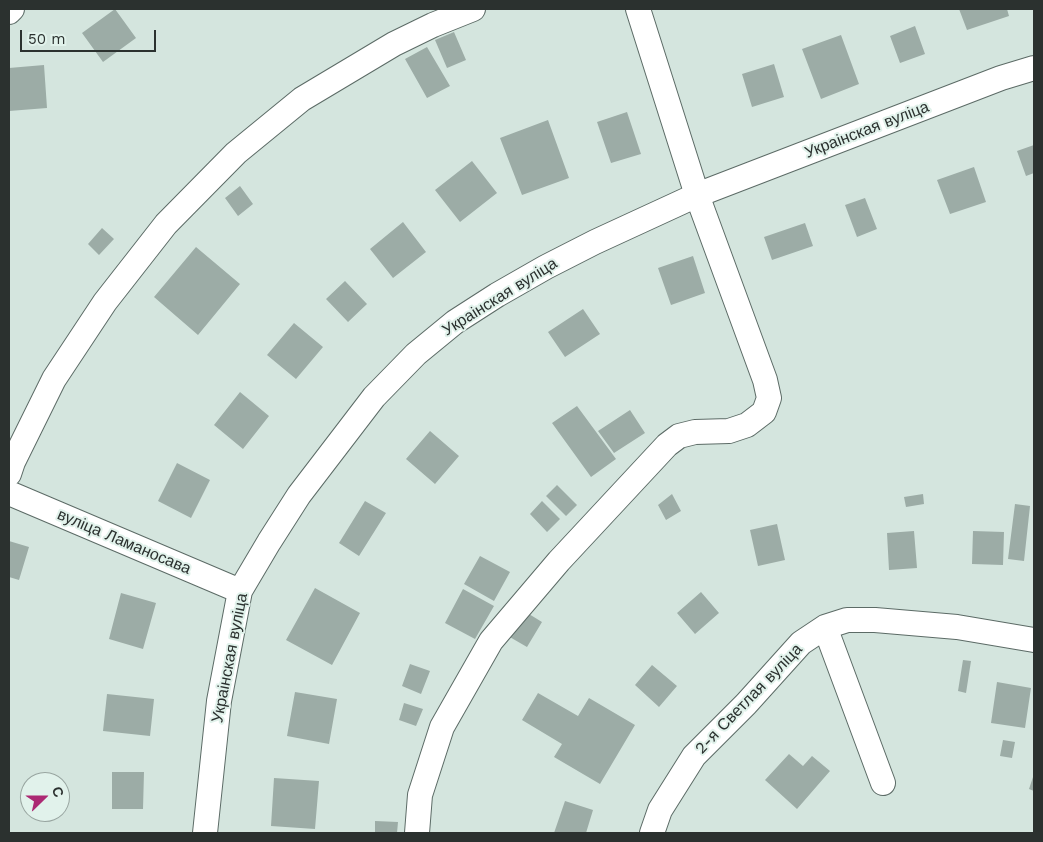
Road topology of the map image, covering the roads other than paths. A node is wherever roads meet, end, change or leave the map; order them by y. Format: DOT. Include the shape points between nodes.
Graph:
graph roads {
  1 [pos="12,9"];
  2 [pos="473,9"];
  3 [pos="638,9"];
  4 [pos="9,12"];
  5 [pos="1034,68"];
  6 [pos="697,195"];
  7 [pos="9,474"];
  8 [pos="9,493"];
  9 [pos="240,592"];
  10 [pos="825,627"];
  11 [pos="1034,640"];
  12 [pos="883,783"];
  13 [pos="205,833"];
  14 [pos="417,833"];
  15 [pos="652,833"];
  1 -- 4 [label="street"];
  2 -- 7 [label="street" via="394,44 302,99 236,153 166,224 105,302 54,379"];
  3 -- 6 [label="street"];
  5 -- 6 [label="street, Украінская вуліца"];
  6 -- 9 [label="street, Украінская вуліца" via="546,267 455,322 416,354 374,397 299,495"];
  6 -- 14 [label="street" via="765,380 769,398 764,412 747,425 729,431 695,432 679,436 666,445 559,561 491,641 442,727 420,795"];
  8 -- 9 [label="street, вуліца Ламаносава"];
  9 -- 13 [label="street, Украінская вуліца" via="219,701"];
  10 -- 11 [label="street, 2-я Светлая вуліца" via="847,620 875,620 957,627"];
  10 -- 12 [label="street"];
  10 -- 15 [label="street, 2-я Светлая вуліца" via="801,643 694,756 660,810"];
}
